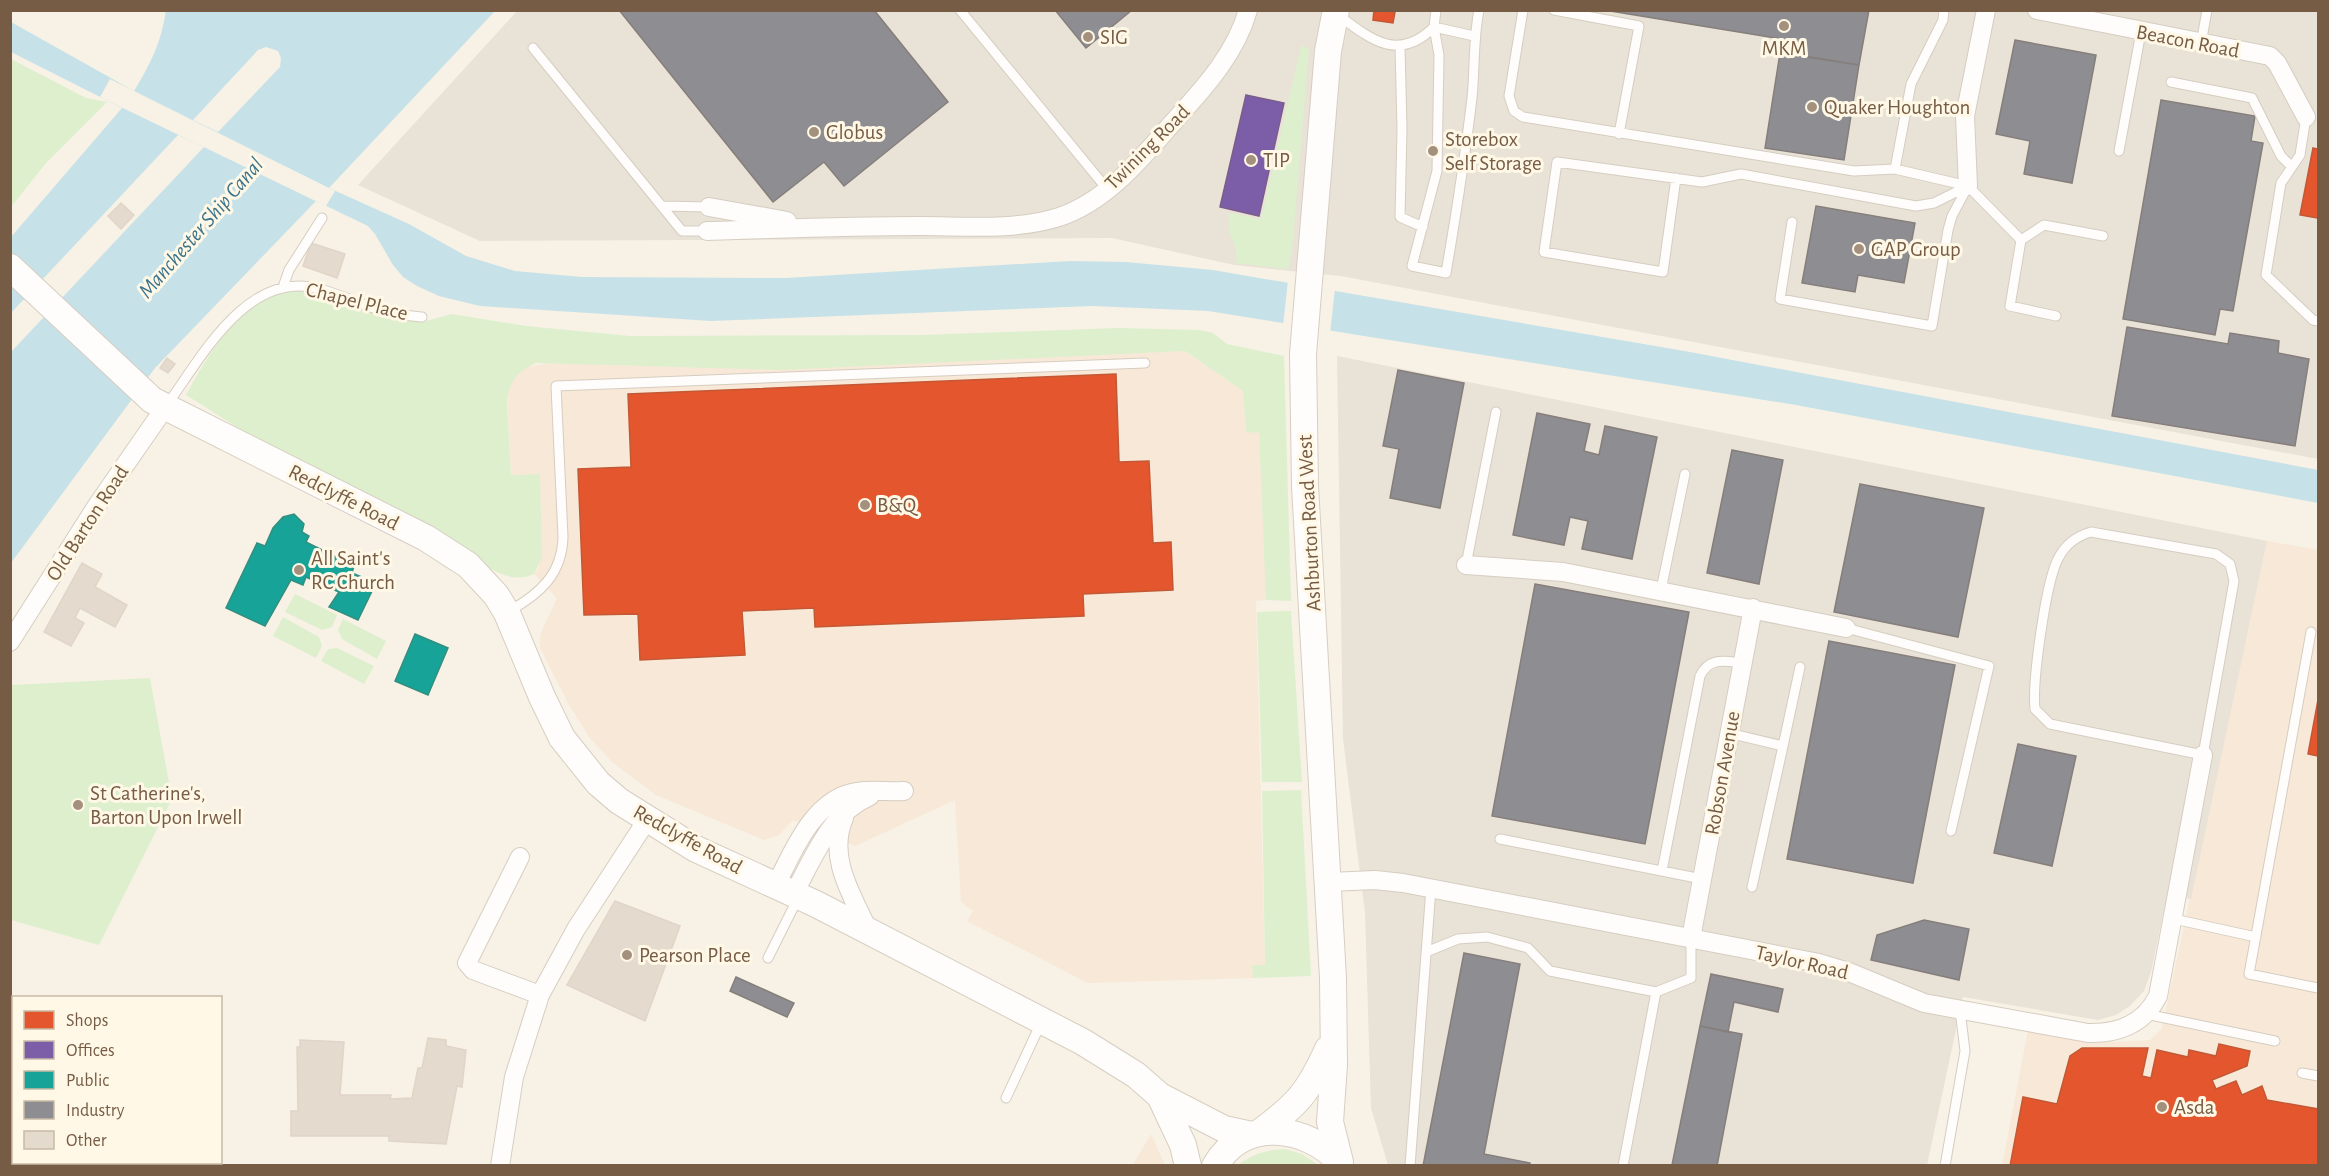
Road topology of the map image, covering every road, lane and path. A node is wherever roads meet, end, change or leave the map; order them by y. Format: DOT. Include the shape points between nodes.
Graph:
graph roads {
  1 [pos="960,10"];
  2 [pos="1248,10"];
  3 [pos="1436,10"];
  4 [pos="1479,10"];
  5 [pos="1523,10"];
  6 [pos="1554,10"];
  7 [pos="1944,10"];
  8 [pos="1986,10"];
  9 [pos="2037,10"];
  10 [pos="2207,10"];
  11 [pos="1335,11"];
  12 [pos="2074,14"];
  13 [pos="1434,27"];
  14 [pos="2141,32"];
  15 [pos="1474,36"];
  16 [pos="2201,44"];
  17 [pos="1400,46"];
  18 [pos="532,48"];
  19 [pos="2171,82"];
  20 [pos="2306,117"];
  21 [pos="1619,134"];
  22 [pos="2119,151"];
  23 [pos="2292,167"];
  24 [pos="1895,169"];
  25 [pos="1676,178"];
  26 [pos="1968,186"];
  27 [pos="1107,189"];
  28 [pos="662,206"];
  29 [pos="709,207"];
  30 [pos="322,218"];
  31 [pos="1792,222"];
  32 [pos="822,227"];
  33 [pos="1423,227"];
  34 [pos="707,231"];
  35 [pos="2103,236"];
  36 [pos="2021,240"];
  37 [pos="10,267"];
  38 [pos="283,287"];
  39 [pos="2056,316"];
  40 [pos="422,317"];
  41 [pos="2319,321"];
  42 [pos="1145,363"];
  43 [pos="159,403"];
  44 [pos="1496,412"];
  45 [pos="1685,474"];
  46 [pos="1466,565"];
  47 [pos="1661,590"];
  48 [pos="1753,608"];
  49 [pos="507,613"];
  50 [pos="1846,628"];
  51 [pos="2311,632"];
  52 [pos="10,642"];
  53 [pos="1742,663"];
  54 [pos="1800,667"];
  55 [pos="1729,733"];
  56 [pos="1783,746"];
  57 [pos="2203,755"];
  58 [pos="904,791"];
  59 [pos="881,792"];
  60 [pos="851,806"];
  61 [pos="647,820"];
  62 [pos="1951,831"];
  63 [pos="1500,839"];
  64 [pos="520,857"];
  65 [pos="1662,871"];
  66 [pos="1702,879"];
  67 [pos="1329,882"];
  68 [pos="1431,888"];
  69 [pos="1752,888"];
  70 [pos="790,891"];
  71 [pos="2174,919"];
  72 [pos="868,930"];
  73 [pos="2256,937"];
  74 [pos="1691,938"];
  75 [pos="1426,952"];
  76 [pos="768,958"];
  77 [pos="2319,988"];
  78 [pos="1656,992"];
  79 [pos="540,995"];
  80 [pos="1960,1010"];
  81 [pos="2146,1014"];
  82 [pos="1042,1020"];
  83 [pos="1334,1037"];
  84 [pos="2275,1041"];
  85 [pos="2302,1073"];
  86 [pos="2319,1076"];
  87 [pos="1160,1095"];
  88 [pos="1006,1098"];
  89 [pos="1256,1134"];
  90 [pos="1341,1164"];
  91 [pos="500,1166"];
  92 [pos="1188,1166"];
  93 [pos="1215,1166"];
  94 [pos="1410,1166"];
  95 [pos="1623,1166"];
  96 [pos="1944,1166"];
  1 -- 27 [label="lane"];
  2 -- 27 [label="street, Twining Road" via="1238,39 1197,95"];
  3 -- 13 [label="lane"];
  4 -- 15 [label="lane"];
  5 -- 21 [label="lane" via="1509,96 1514,111 1533,120"];
  6 -- 21 [label="lane" via="1639,26"];
  7 -- 24 [label="lane" via="1943,20 1911,84"];
  8 -- 26 [label="street" via="1965,116"];
  9 -- 12 [label="street, Beacon Road"];
  10 -- 16 [label="lane"];
  11 -- 17 [label="lane" via="1379,42"];
  11 -- 67 [label="main road, Ashburton Road West" via="1328,51 1303,354 1305,486"];
  12 -- 14 [label="street, Beacon Road"];
  13 -- 15 [label="lane"];
  13 -- 17 [label="lane" via="1414,43"];
  13 -- 33 [label="lane" via="1439,55 1437,171"];
  14 -- 16 [label="street, Beacon Road"];
  14 -- 22 [label="lane"];
  15 -- 33 [label="lane" via="1467,140 1446,273 1412,266"];
  16 -- 20 [label="street, Beacon Road" via="2270,56"];
  17 -- 33 [label="lane" via="1400,217"];
  18 -- 28 [label="lane"];
  19 -- 23 [label="lane" via="2252,98 2281,156"];
  20 -- 23 [label="lane" via="2300,155"];
  21 -- 24 [label="lane" via="1854,171"];
  23 -- 41 [label="lane" via="2281,183 2266,274 2313,320"];
  24 -- 26 [label="lane"];
  25 -- 25 [label="lane" via="1557,162 1544,252 1663,272"];
  25 -- 26 [label="lane" via="1702,182 1741,174 1916,206"];
  26 -- 31 [label="lane" via="1948,230 1932,326 1780,299"];
  26 -- 36 [label="lane"];
  27 -- 32 [label="street, Twining Road" via="1070,212 1038,222 1004,226"];
  28 -- 29 [label="lane"];
  28 -- 34 [label="lane" via="682,231"];
  29 -- 32 [label="street"];
  30 -- 38 [label="lane" via="289,270"];
  32 -- 34 [label="street"];
  35 -- 36 [label="lane" via="2044,225"];
  36 -- 39 [label="lane" via="2010,306"];
  37 -- 43 [label="main road, Redclyffe Road"];
  38 -- 40 [label="lane, Chapel Place" via="314,288 389,313"];
  38 -- 43 [label="lane, Chapel Place" via="252,300 232,318"];
  42 -- 49 [label="lane" via="556,386 563,537 560,561 548,583"];
  43 -- 49 [label="main road, Redclyffe Road" via="446,550 483,580"];
  43 -- 52 [label="street, Old Barton Road"];
  44 -- 46 [label="lane"];
  45 -- 47 [label="lane"];
  46 -- 47 [label="street" via="1563,572"];
  47 -- 48 [label="street"];
  48 -- 50 [label="street"];
  48 -- 53 [label="street, Robson Avenue"];
  49 -- 61 [label="main road, Redclyffe Road" via="542,697 576,759 598,783"];
  50 -- 62 [label="lane" via="1989,666"];
  51 -- 73 [label="lane"];
  53 -- 55 [label="street, Robson Avenue"];
  53 -- 65 [label="lane" via="1719,660 1706,666 1700,676"];
  54 -- 56 [label="lane"];
  55 -- 56 [label="lane"];
  55 -- 66 [label="street, Robson Avenue"];
  56 -- 69 [label="lane"];
  57 -- 57 [label="lane" via="2050,724 2040,716 2034,701 2038,650 2055,564 2070,542 2099,531 2216,554 2230,564 2234,581"];
  57 -- 71 [label="street"];
  58 -- 59 [label="street"];
  59 -- 60 [label="street"];
  59 -- 70 [label="street" via="855,792 826,807 800,839"];
  60 -- 70 [label="street" via="833,823"];
  60 -- 72 [label="street" via="840,827 838,858"];
  61 -- 70 [label="main road, Redclyffe Road" via="696,849"];
  61 -- 79 [label="street" via="576,929"];
  63 -- 65 [label="lane"];
  64 -- 79 [label="street" via="467,963 474,970"];
  65 -- 66 [label="lane"];
  66 -- 74 [label="street, Robson Avenue"];
  67 -- 68 [label="street, Taylor Road" via="1375,880"];
  67 -- 83 [label="main road, Ashburton Road West"];
  68 -- 74 [label="street, Taylor Road"];
  68 -- 75 [label="lane"];
  70 -- 72 [label="main road, Redclyffe Road"];
  70 -- 76 [label="lane"];
  71 -- 73 [label="lane"];
  71 -- 81 [label="street" via="2161,984"];
  72 -- 82 [label="main road, Redclyffe Road"];
  73 -- 77 [label="lane" via="2249,974"];
  74 -- 78 [label="lane" via="1691,978"];
  74 -- 80 [label="street, Taylor Road" via="1819,963 1917,1001"];
  75 -- 78 [label="lane" via="1458,939 1487,937 1528,948 1550,971"];
  75 -- 94 [label="lane"];
  78 -- 95 [label="lane"];
  79 -- 91 [label="street" via="514,1077"];
  80 -- 81 [label="street, Taylor Road" via="2099,1033 2122,1029"];
  80 -- 96 [label="lane" via="1965,1051"];
  81 -- 84 [label="lane"];
  82 -- 87 [label="main road, Redclyffe Road" via="1112,1059"];
  82 -- 88 [label="lane"];
  83 -- 89 [label="main road, Ashburton Road West" via="1300,1100"];
  83 -- 90 [label="main road, Ashburton Road West" via="1330,1122"];
  85 -- 86 [label="lane"];
  87 -- 89 [label="main road, Redclyffe Road" via="1224,1129"];
  87 -- 92 [label="main road, Redclyffe Road" via="1183,1145"];
  89 -- 90 [label="main road, Redclyffe Road" via="1282,1131 1304,1135 1324,1146"];
  89 -- 93 [label="main road, Ashburton Road West" via="1233,1146"];
}
